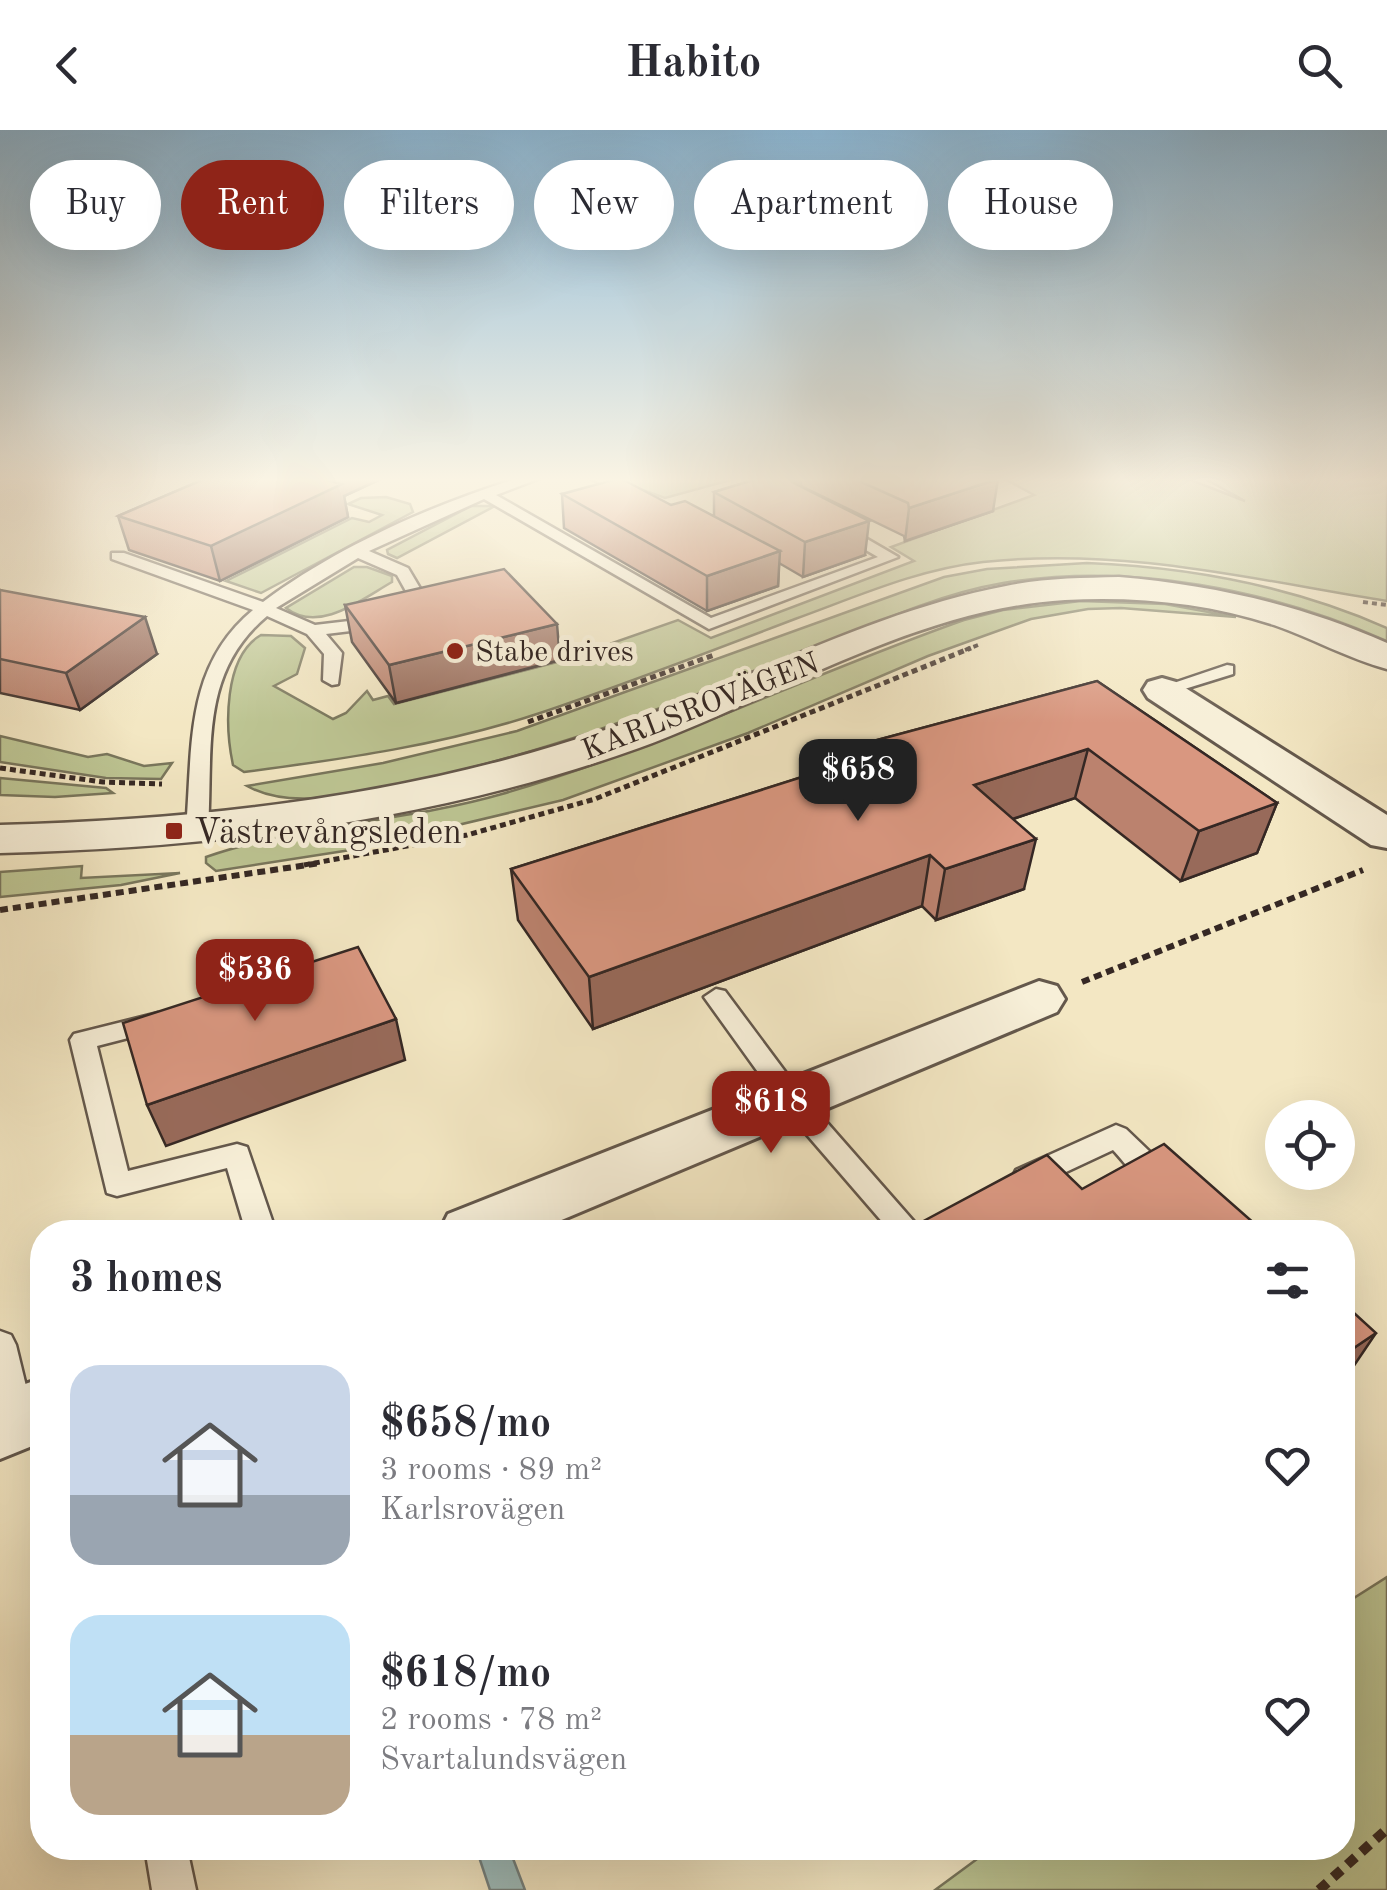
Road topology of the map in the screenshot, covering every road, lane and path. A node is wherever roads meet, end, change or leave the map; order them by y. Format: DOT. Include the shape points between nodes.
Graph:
graph roads {
  1 [pos="127,559"];
  2 [pos="349,559"];
  3 [pos="376,559"];
  4 [pos="597,559"];
  5 [pos="886,559"];
  6 [pos="787,579"];
  7 [pos="803,588"];
  8 [pos="263,609"];
  9 [pos="313,630"];
  10 [pos="1387,657"];
  11 [pos="1227,670"];
  12 [pos="332,680"];
  13 [pos="1162,690"];
  14 [pos="198,829"];
  15 [pos="0,839"];
  16 [pos="1378,852"];
  17 [pos="716,997"];
  18 [pos="1039,999"];
  19 [pos="162,1021"];
  20 [pos="792,1100"];
  21 [pos="995,1192"];
  22 [pos="1187,1205"];
  23 [pos="257,1220"];
  24 [pos="499,1220"];
  25 [pos="905,1220"];
  26 [pos="0,1347"];
  27 [pos="20,1418"];
  28 [pos="1387,1829"];
  29 [pos="1355,1857"];
  30 [pos="168,1860"];
  31 [pos="1352,1860"];
  32 [pos="174,1890"];
  33 [pos="1318,1890"];
  1 -- 8 [label="lane"];
  2 -- 8 [label="lane"];
  3 -- 9 [label="lane" via="403,570 416,595 353,626"];
  4 -- 7 [label="lane" via="709,624"];
  5 -- 7 [label="lane"];
  6 -- 7 [label="lane"];
  8 -- 9 [label="lane"];
  8 -- 14 [label="lane" via="222,652 209,688"];
  9 -- 12 [label="lane" via="333,653"];
  10 -- 14 [label="street, KARLSROVÄGEN" via="1316,625 1210,598 1097,588 1018,594 919,621 672,720 527,768 355,808"];
  11 -- 13 [label="lane"];
  13 -- 16 [label="street"];
  14 -- 15 [label="street, KARLSROVÄGEN"];
  16 -- 18 [label="path"];
  17 -- 20 [label="lane"];
  18 -- 20 [label="street"];
  19 -- 23 [label="lane" via="83,1040 117,1185 236,1155"];
  20 -- 24 [label="street"];
  20 -- 25 [label="lane"];
  21 -- 22 [label="lane" via="1116,1136"];
  26 -- 27 [label="lane"];
  28 -- 29 [label="path"];
  30 -- 32 [label="lane"];
  31 -- 33 [label="path"];
}
